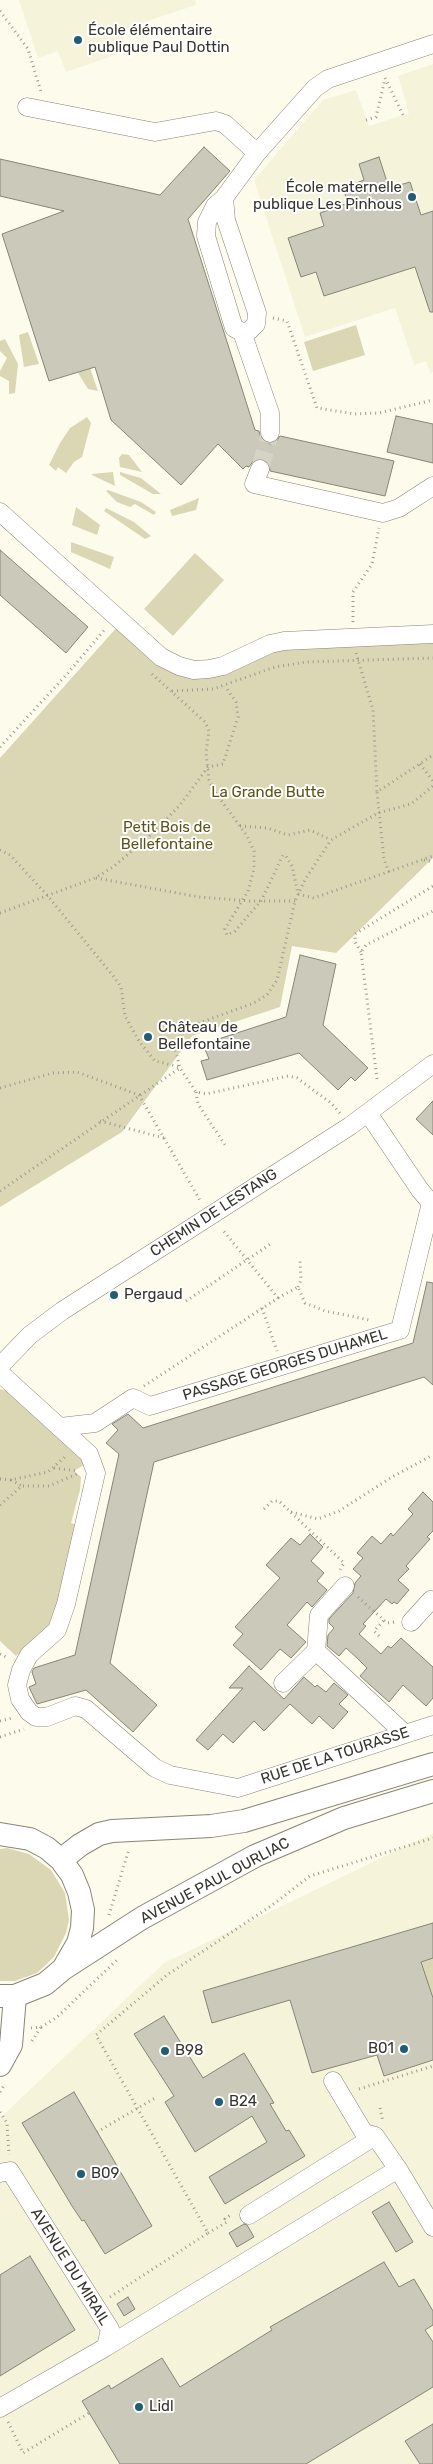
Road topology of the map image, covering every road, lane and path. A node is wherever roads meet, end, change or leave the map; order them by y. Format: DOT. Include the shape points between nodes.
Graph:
graph roads {
  1 [pos="0,11"];
  2 [pos="433,44"];
  3 [pos="383,70"];
  4 [pos="35,109"];
  5 [pos="403,116"];
  6 [pos="366,120"];
  7 [pos="257,153"];
  8 [pos="224,198"];
  9 [pos="257,313"];
  10 [pos="242,332"];
  11 [pos="433,400"];
  12 [pos="270,433"];
  13 [pos="260,469"];
  14 [pos="433,486"];
  15 [pos="0,512"];
  16 [pos="383,512"];
  17 [pos="116,616"];
  18 [pos="104,630"];
  19 [pos="433,634"];
  20 [pos="110,636"];
  21 [pos="354,638"];
  22 [pos="433,658"];
  23 [pos="358,661"];
  24 [pos="151,673"];
  25 [pos="225,686"];
  26 [pos="172,691"];
  27 [pos="0,747"];
  28 [pos="433,755"];
  29 [pos="420,764"];
  30 [pos="208,768"];
  31 [pos="433,781"];
  32 [pos="433,786"];
  33 [pos="377,792"];
  34 [pos="378,813"];
  35 [pos="240,826"];
  36 [pos="331,840"];
  37 [pos="0,850"];
  38 [pos="433,856"];
  39 [pos="423,860"];
  40 [pos="433,862"];
  41 [pos="389,872"];
  42 [pos="95,878"];
  43 [pos="433,886"];
  44 [pos="298,894"];
  45 [pos="47,895"];
  46 [pos="244,900"];
  47 [pos="261,901"];
  48 [pos="294,901"];
  49 [pos="433,911"];
  50 [pos="0,913"];
  51 [pos="361,952"];
  52 [pos="433,1064"];
  53 [pos="180,1068"];
  54 [pos="377,1079"];
  55 [pos="0,1088"];
  56 [pos="196,1092"];
  57 [pos="139,1094"];
  58 [pos="368,1113"];
  59 [pos="100,1121"];
  60 [pos="350,1126"];
  61 [pos="165,1138"];
  62 [pos="225,1145"];
  63 [pos="0,1191"];
  64 [pos="211,1215"];
  65 [pos="272,1243"];
  66 [pos="246,1260"];
  67 [pos="300,1260"];
  68 [pos="298,1288"];
  69 [pos="278,1298"];
  70 [pos="186,1301"];
  71 [pos="262,1308"];
  72 [pos="400,1330"];
  73 [pos="0,1366"];
  74 [pos="282,1366"];
  75 [pos="0,1373"];
  76 [pos="133,1398"];
  77 [pos="60,1427"];
  78 [pos="79,1445"];
  79 [pos="433,1455"];
  80 [pos="53,1468"];
  81 [pos="0,1478"];
  82 [pos="10,1480"];
  83 [pos="22,1486"];
  84 [pos="0,1505"];
  85 [pos="264,1509"];
  86 [pos="290,1511"];
  87 [pos="345,1586"];
  88 [pos="433,1601"];
  89 [pos="384,1620"];
  90 [pos="411,1622"];
  91 [pos="379,1636"];
  92 [pos="316,1651"];
  93 [pos="283,1683"];
  94 [pos="5,1720"];
  95 [pos="0,1722"];
  96 [pos="433,1725"];
  97 [pos="405,1734"];
  98 [pos="433,1764"];
  99 [pos="433,1791"];
  100 [pos="0,1834"];
  101 [pos="433,1838"];
  102 [pos="129,1848"];
  103 [pos="61,1860"];
  104 [pos="111,1923"];
  105 [pos="120,1958"];
  106 [pos="63,1969"];
  107 [pos="8,1996"];
  108 [pos="13,2029"];
  109 [pos="0,2065"];
  110 [pos="433,2066"];
  111 [pos="337,2088"];
  112 [pos="155,2098"];
  113 [pos="138,2108"];
  114 [pos="0,2112"];
  115 [pos="96,2132"];
  116 [pos="375,2136"];
  117 [pos="398,2169"];
  118 [pos="5,2172"];
  119 [pos="249,2214"];
  120 [pos="433,2227"];
  121 [pos="92,2301"];
  122 [pos="106,2347"];
  123 [pos="0,2408"];
  124 [pos="89,2413"];
  1 -- 4 [label="path" via="28,49 42,98"];
  2 -- 3 [label="street"];
  3 -- 5 [label="path"];
  3 -- 6 [label="path" via="376,116"];
  3 -- 7 [label="street" via="328,80 316,88"];
  4 -- 7 [label="street" via="155,132 216,121 224,124"];
  7 -- 8 [label="street"];
  8 -- 9 [label="street" via="226,220"];
  8 -- 10 [label="street" via="214,206 207,222 206,236 234,328"];
  9 -- 10 [label="street" via="256,324 250,331"];
  9 -- 11 [label="path" via="286,321 317,408 355,414 379,413"];
  10 -- 12 [label="street" via="270,413"];
  13 -- 16 [label="street" via="254,484"];
  14 -- 16 [label="street" via="399,508"];
  15 -- 17 [label="street"];
  16 -- 21 [label="path" via="372,564 353,592"];
  17 -- 18 [label="path"];
  17 -- 21 [label="street" via="161,658 194,670 223,666 284,641"];
  18 -- 20 [label="path"];
  18 -- 27 [label="path"];
  19 -- 21 [label="street"];
  21 -- 23 [label="path"];
  22 -- 23 [label="path"];
  23 -- 25 [label="path" via="306,662 275,668"];
  23 -- 33 [label="path" via="373,710"];
  24 -- 26 [label="path"];
  25 -- 26 [label="path"];
  25 -- 30 [label="path" via="236,702 238,717 223,764"];
  26 -- 30 [label="path" via="205,722 209,731"];
  28 -- 29 [label="path"];
  29 -- 31 [label="path"];
  29 -- 33 [label="path"];
  30 -- 35 [label="path" via="213,789"];
  30 -- 42 [label="path" via="154,833"];
  32 -- 34 [label="path" via="411,804"];
  33 -- 34 [label="path"];
  34 -- 36 [label="path"];
  34 -- 41 [label="path" via="384,860"];
  35 -- 36 [label="path" via="267,828 288,835 310,830"];
  35 -- 46 [label="path" via="254,851 254,869"];
  36 -- 44 [label="path"];
  37 -- 45 [label="path" via="10,855"];
  38 -- 39 [label="path"];
  39 -- 40 [label="path"];
  39 -- 41 [label="path"];
  41 -- 44 [label="path" via="314,898"];
  42 -- 45 [label="path"];
  42 -- 46 [label="path" via="199,897"];
  43 -- 51 [label="path" via="354,934"];
  44 -- 47 [label="path" via="292,866 283,855"];
  44 -- 48 [label="path"];
  45 -- 50 [label="path"];
  45 -- 53 [label="path" via="121,987 125,1016 139,1041 155,1061"];
  46 -- 47 [label="path"];
  46 -- 47 [label="path" via="225,929 227,935 235,931"];
  47 -- 48 [label="path"];
  48 -- 53 [label="path" via="277,980 267,995 254,1003 188,1027 177,1039 175,1048"];
  49 -- 51 [label="path" via="366,945"];
  51 -- 54 [label="path"];
  52 -- 58 [label="street, CHEMIN DE LESTANG"];
  53 -- 56 [label="path"];
  53 -- 57 [label="path"];
  55 -- 57 [label="path" via="53,1073 77,1072"];
  56 -- 60 [label="path" via="206,1094 288,1076 297,1078 331,1103"];
  56 -- 62 [label="path" via="198,1104"];
  57 -- 59 [label="path"];
  57 -- 61 [label="path"];
  58 -- 60 [label="street, CHEMIN DE LESTANG"];
  58 -- 72 [label="street, PASSAGE GEORGES DUHAMEL" via="431,1202"];
  59 -- 61 [label="path"];
  59 -- 63 [label="path"];
  60 -- 64 [label="street, CHEMIN DE LESTANG"];
  61 -- 64 [label="path"];
  64 -- 66 [label="path"];
  64 -- 73 [label="street, CHEMIN DE LESTANG" via="45,1322"];
  65 -- 66 [label="path"];
  66 -- 69 [label="path"];
  66 -- 70 [label="path"];
  67 -- 68 [label="path"];
  68 -- 69 [label="path"];
  68 -- 72 [label="path" via="305,1303 325,1312 371,1320"];
  69 -- 71 [label="path"];
  71 -- 74 [label="path"];
  71 -- 76 [label="path" via="142,1387"];
  72 -- 74 [label="street, PASSAGE GEORGES DUHAMEL"];
  74 -- 76 [label="street, PASSAGE GEORGES DUHAMEL" via="150,1406"];
  75 -- 77 [label="street"];
  76 -- 77 [label="street" via="95,1423"];
  77 -- 78 [label="street"];
  78 -- 80 [label="path"];
  78 -- 97 [label="street, RUE DE LA TOURASSE" via="89,1454 96,1473 66,1604 56,1630 29,1655 21,1670 17,1685 20,1699 29,1712 36,1717 48,1717 75,1706 86,1709 155,1768 170,1775 238,1788"];
  79 -- 86 [label="path" via="339,1511 318,1519"];
  80 -- 82 [label="path" via="48,1472"];
  80 -- 83 [label="path" via="83,1472 49,1486"];
  81 -- 82 [label="path"];
  82 -- 83 [label="path"];
  83 -- 84 [label="path"];
  85 -- 86 [label="path" via="272,1501 279,1501"];
  86 -- 87 [label="path" via="344,1563 337,1575"];
  87 -- 89 [label="path"];
  87 -- 92 [label="street" via="319,1615"];
  88 -- 90 [label="street"];
  89 -- 90 [label="path"];
  89 -- 91 [label="path" via="374,1631"];
  92 -- 93 [label="street"];
  92 -- 97 [label="street"];
  94 -- 95 [label="path"];
  96 -- 97 [label="street, RUE DE LA TOURASSE"];
  98 -- 103 [label="main road" via="244,1821 99,1834"];
  99 -- 106 [label="main road, AVENUE PAUL OURLIAC" via="344,1818 256,1856 142,1918"];
  100 -- 103 [label="main road" via="30,1839"];
  101 -- 113 [label="path" via="310,1876 167,1975 96,2035"];
  102 -- 104 [label="path" via="108,1917"];
  103 -- 106 [label="main road" via="76,1884 83,1910 78,1943"];
  105 -- 108 [label="path" via="56,2018 41,2027"];
  106 -- 107 [label="main road, AVENUE PAUL OURLIAC" via="45,1984"];
  107 -- 108 [label="main road"];
  108 -- 109 [label="main road" via="11,2045"];
  110 -- 111 [label="path"];
  111 -- 116 [label="street" via="364,2133"];
  112 -- 113 [label="path"];
  113 -- 115 [label="path"];
  113 -- 121 [label="path" via="208,2233 111,2296"];
  114 -- 118 [label="path" via="7,2123"];
  116 -- 117 [label="street"];
  116 -- 119 [label="street"];
  117 -- 120 [label="street"];
  117 -- 122 [label="street"];
  118 -- 121 [label="street, AVENUE DU MIRAIL"];
  121 -- 122 [label="street, AVENUE DU MIRAIL" via="110,2329"];
  122 -- 123 [label="street, AVENUE DU MIRAIL"];
  123 -- 124 [label="path" via="23,2453"];
}
